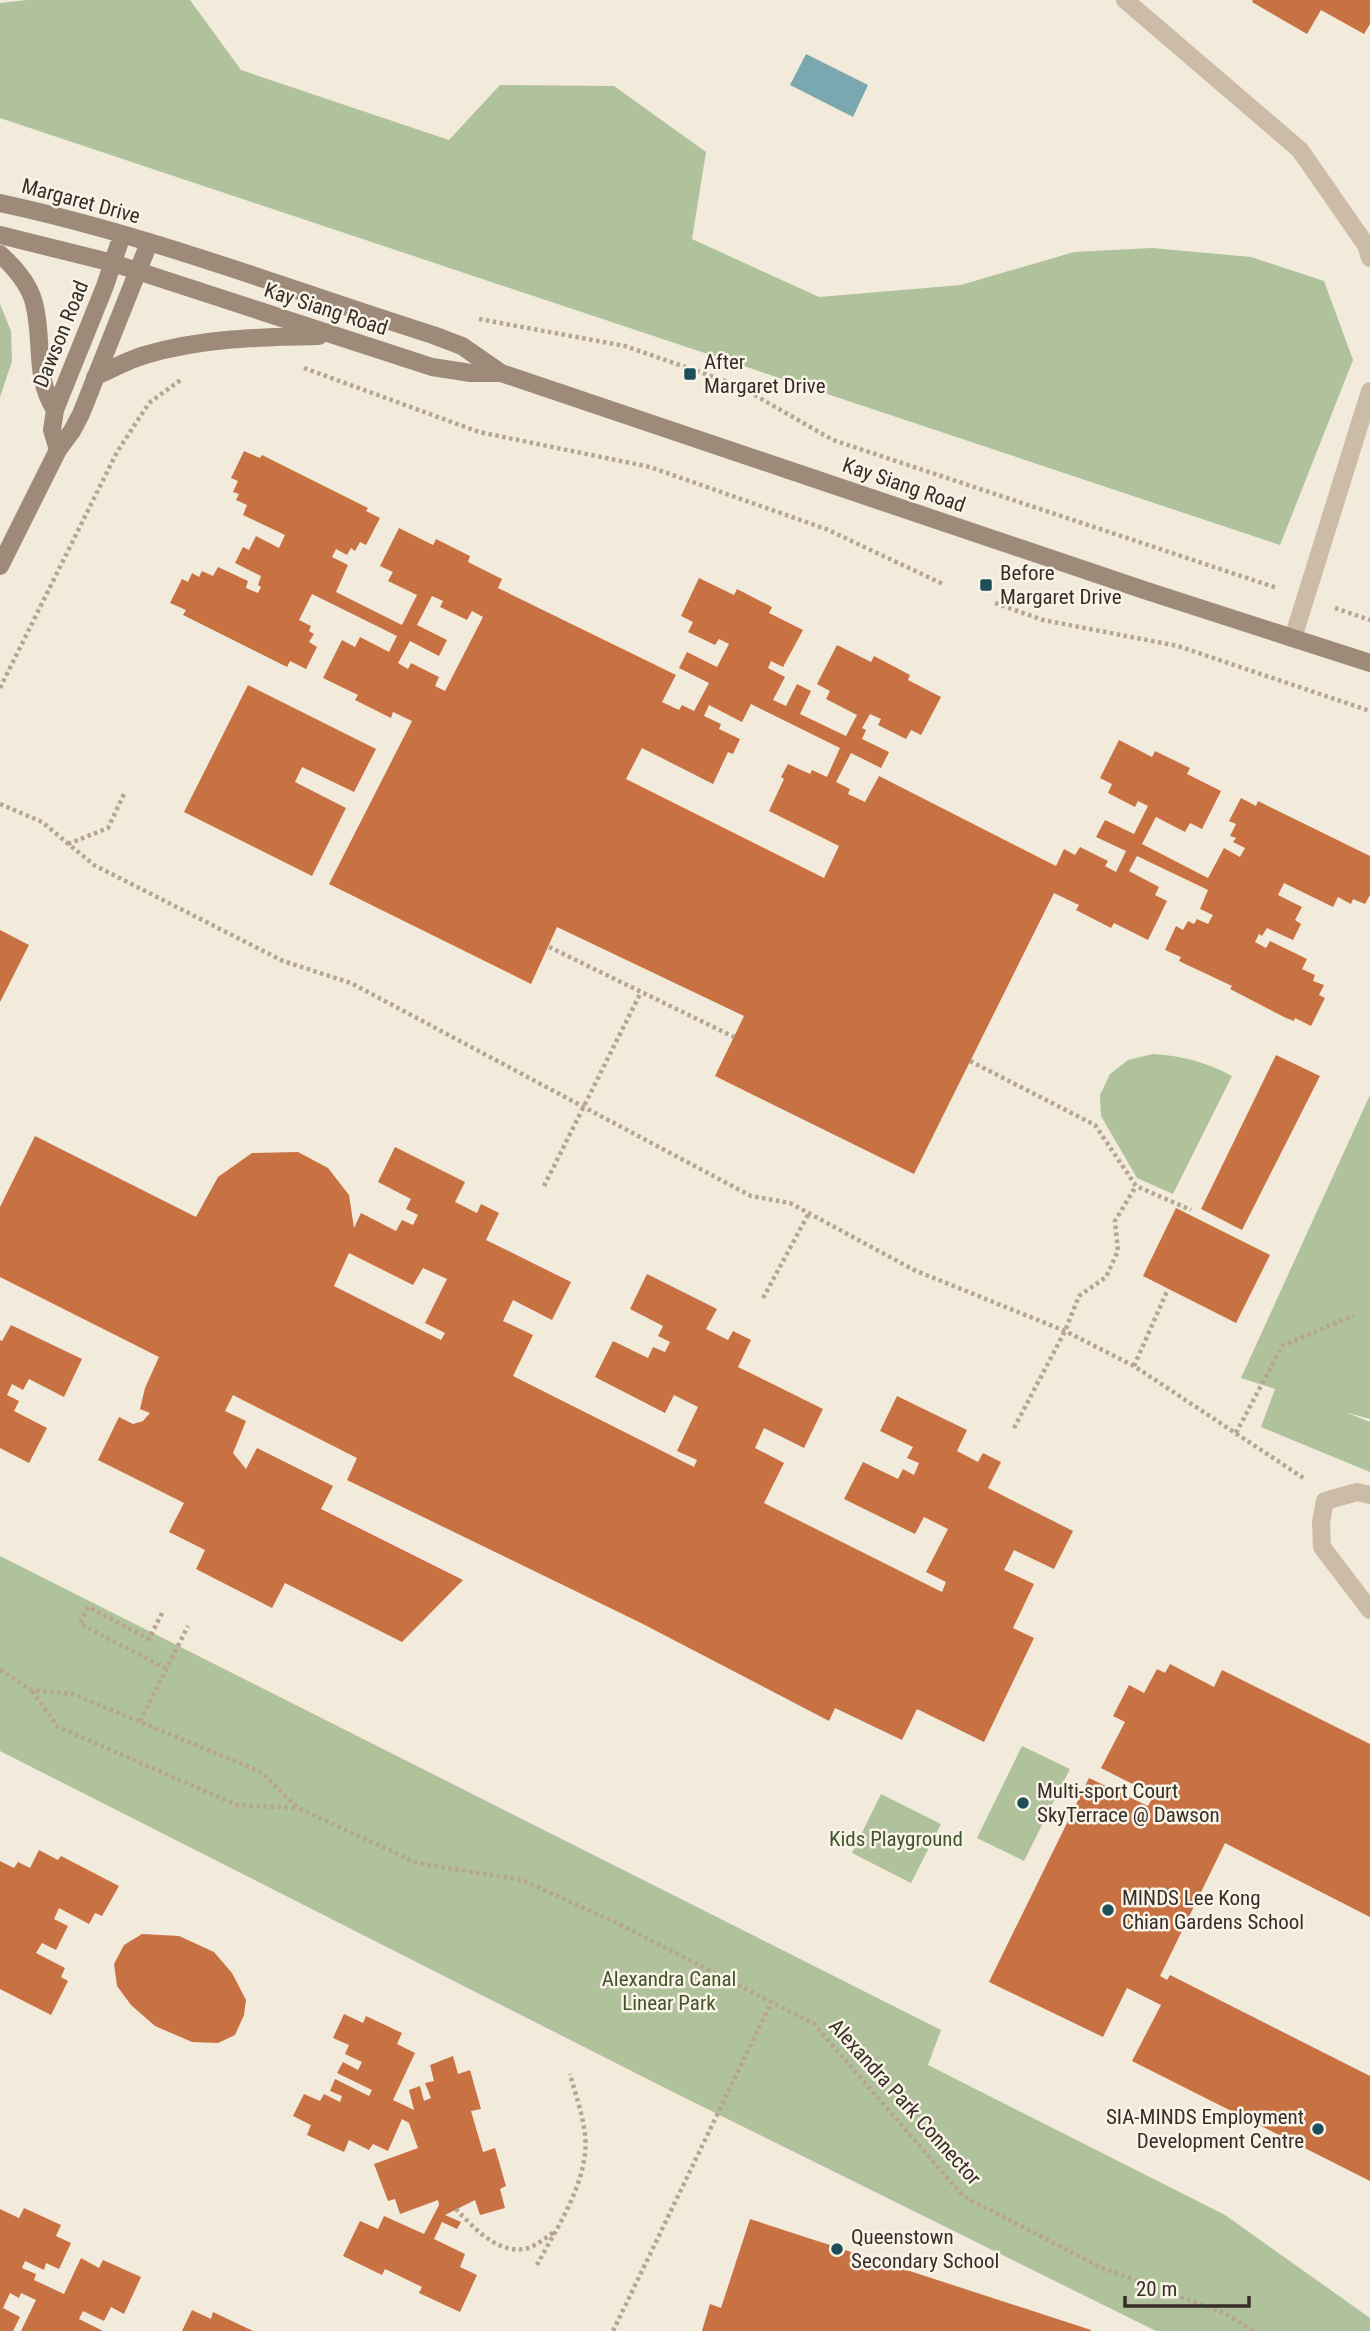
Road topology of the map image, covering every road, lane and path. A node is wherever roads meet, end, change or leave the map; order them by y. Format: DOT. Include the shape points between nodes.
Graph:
graph roads {
  1 [pos="1125,0"];
  2 [pos="0,203"];
  3 [pos="122,234"];
  4 [pos="0,235"];
  5 [pos="149,243"];
  6 [pos="0,254"];
  7 [pos="1370,258"];
  8 [pos="113,263"];
  9 [pos="139,271"];
  10 [pos="468,316"];
  11 [pos="333,336"];
  12 [pos="292,364"];
  13 [pos="501,373"];
  14 [pos="187,374"];
  15 [pos="95,377"];
  16 [pos="1370,391"];
  17 [pos="55,410"];
  18 [pos="58,450"];
  19 [pos="0,566"];
  20 [pos="943,584"];
  21 [pos="1305,597"];
  22 [pos="995,603"];
  23 [pos="1370,620"];
  24 [pos="1293,638"];
  25 [pos="1370,663"];
  26 [pos="0,688"];
  27 [pos="1370,711"];
  28 [pos="124,794"];
  29 [pos="0,804"];
  30 [pos="68,844"];
  31 [pos="549,947"];
  32 [pos="641,992"];
  33 [pos="734,1037"];
  34 [pos="970,1061"];
  35 [pos="585,1108"];
  36 [pos="544,1186"];
  37 [pos="1136,1186"];
  38 [pos="1191,1210"];
  39 [pos="809,1213"];
  40 [pos="1168,1289"];
  41 [pos="763,1298"];
  42 [pos="1354,1315"];
  43 [pos="1065,1331"];
  44 [pos="1134,1366"];
  45 [pos="1014,1428"];
  46 [pos="1236,1433"];
  47 [pos="1370,1495"];
  48 [pos="1325,1501"];
  49 [pos="1370,1610"];
  50 [pos="162,1614"];
  51 [pos="188,1626"];
  52 [pos="167,1669"];
  53 [pos="0,1670"];
  54 [pos="32,1690"];
  55 [pos="140,1721"];
  56 [pos="298,1808"];
  57 [pos="771,2003"];
  58 [pos="570,2074"];
  59 [pos="456,2210"];
  60 [pos="554,2233"];
  61 [pos="537,2265"];
  62 [pos="613,2331"];
  63 [pos="1253,2331"];
  1 -- 7 [label="street" via="1300,150 1366,245"];
  2 -- 3 [label="street, Margaret Drive"];
  3 -- 5 [label="street, Margaret Drive"];
  3 -- 8 [label="street, Dawson Road"];
  4 -- 8 [label="street"];
  5 -- 9 [label="street"];
  5 -- 13 [label="street, Kay Siang Road" via="433,335 462,346"];
  6 -- 17 [label="street" via="18,271 34,301 42,380"];
  8 -- 9 [label="street"];
  8 -- 17 [label="street, Dawson Road"];
  9 -- 11 [label="street, Kay Siang Road"];
  9 -- 15 [label="street"];
  10 -- 21 [label="path" via="625,346 737,385 832,440"];
  11 -- 13 [label="street, Kay Siang Road" via="432,367"];
  11 -- 15 [label="street" via="240,337 188,345 143,355"];
  12 -- 20 [label="path" via="479,432 650,467 826,529"];
  13 -- 24 [label="street, Kay Siang Road"];
  14 -- 26 [label="path" via="149,404 117,452"];
  15 -- 18 [label="street" via="72,431"];
  16 -- 21 [label="street"];
  17 -- 18 [label="street, Dawson Road" via="52,430"];
  18 -- 19 [label="street"];
  21 -- 23 [label="path"];
  21 -- 24 [label="street"];
  22 -- 27 [label="path" via="1043,620 1178,646"];
  24 -- 25 [label="street, Kay Siang Road"];
  28 -- 30 [label="path" via="108,828"];
  29 -- 30 [label="path" via="42,822"];
  30 -- 35 [label="path" via="117,877 283,961 351,983"];
  31 -- 32 [label="path"];
  32 -- 33 [label="path"];
  32 -- 35 [label="path"];
  34 -- 37 [label="path" via="1095,1125"];
  35 -- 36 [label="path"];
  35 -- 39 [label="path" via="751,1196 790,1203"];
  37 -- 38 [label="path"];
  37 -- 43 [label="path" via="1115,1221 1118,1251 1106,1277 1079,1296"];
  39 -- 41 [label="path"];
  39 -- 43 [label="path" via="914,1270"];
  40 -- 44 [label="path"];
  42 -- 46 [label="path" via="1282,1346"];
  43 -- 44 [label="path"];
  43 -- 45 [label="path"];
  44 -- 46 [label="path"];
  46 -- 48 [label="path" via="1303,1476"];
  47 -- 48 [label="street" via="1357,1492"];
  48 -- 49 [label="street" via="1322,1547"];
  50 -- 52 [label="path" via="149,1639 88,1607 80,1624"];
  51 -- 52 [label="path"];
  52 -- 55 [label="path"];
  53 -- 54 [label="path, Alexandra Park Connector"];
  54 -- 55 [label="path, Alexandra Park Connector" via="73,1694"];
  54 -- 56 [label="path" via="58,1727 237,1805"];
  55 -- 56 [label="path, Alexandra Park Connector" via="261,1772"];
  56 -- 57 [label="path, Alexandra Park Connector" via="416,1863 522,1880 617,1923"];
  57 -- 62 [label="path"];
  57 -- 63 [label="path, Alexandra Park Connector" via="814,2024 963,2196 1100,2267 1224,2313"];
  58 -- 60 [label="path" via="582,2119 585,2158"];
  59 -- 60 [label="path" via="496,2244 513,2249 528,2248"];
  60 -- 61 [label="path"];
}
